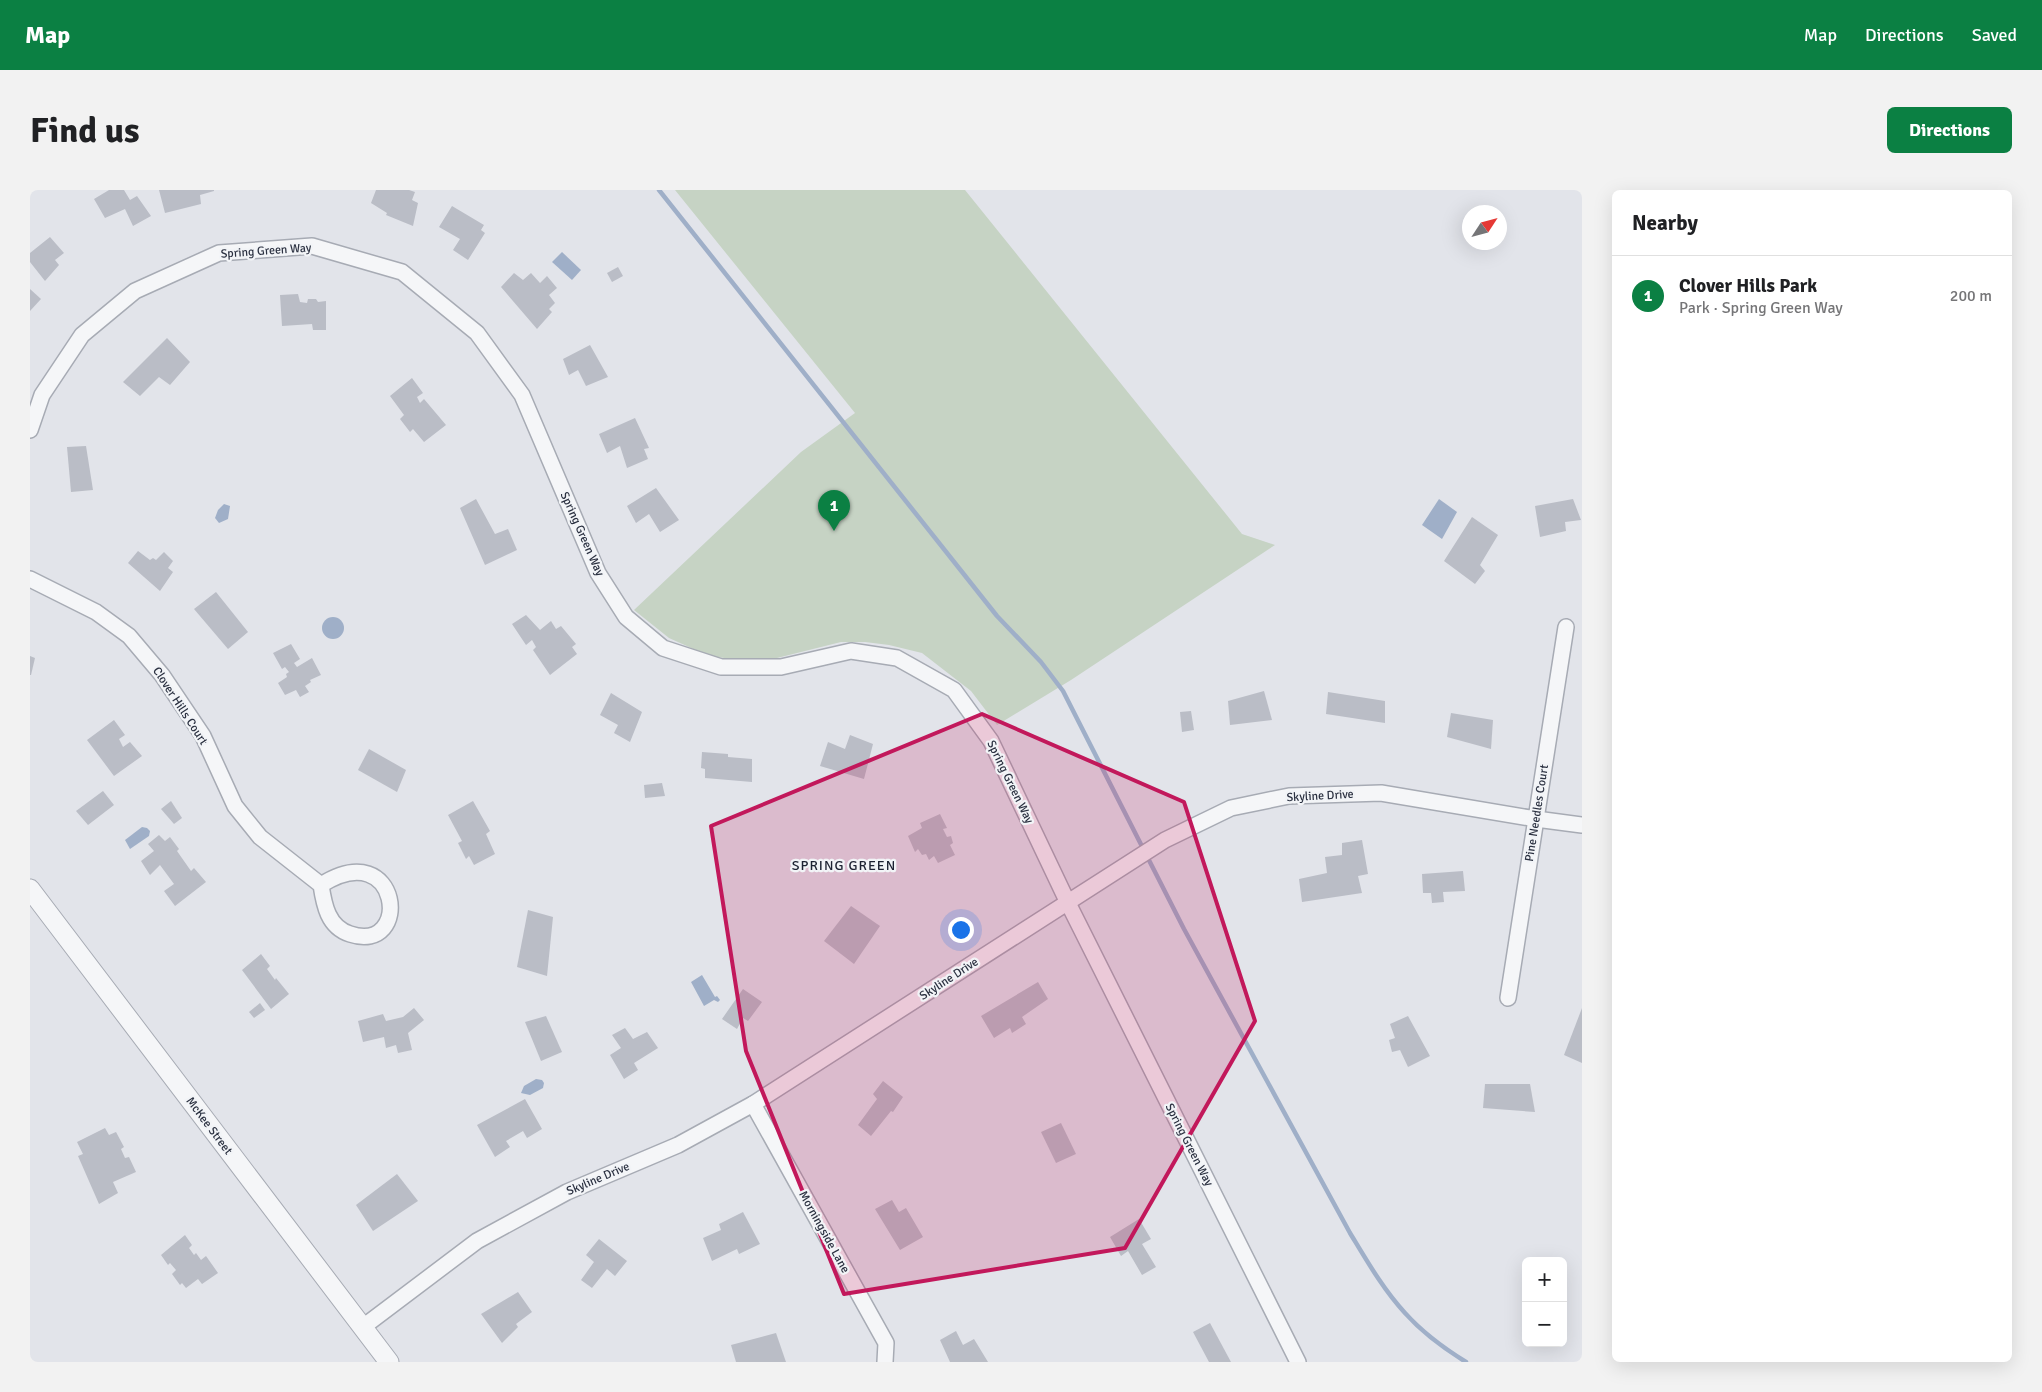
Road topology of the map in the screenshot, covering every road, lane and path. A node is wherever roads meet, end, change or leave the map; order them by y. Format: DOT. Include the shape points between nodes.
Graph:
graph roads {
  1 [pos="30,430"];
  2 [pos="30,579"];
  3 [pos="1566,627"];
  4 [pos="1536,820"];
  5 [pos="1582,824"];
  6 [pos="321,885"];
  7 [pos="30,889"];
  8 [pos="1068,903"];
  9 [pos="1508,998"];
  10 [pos="753,1104"];
  11 [pos="363,1327"];
  12 [pos="389,1362"];
  13 [pos="885,1362"];
  14 [pos="1298,1362"];
  1 -- 8 [label="street, Spring Green Way" via="42,395 82,335 135,291 219,253 312,246 402,272 477,333 522,395 598,573 626,617 663,648 721,667 781,667 851,651 897,658 954,690 991,741"];
  2 -- 6 [label="street, Clover Hills Court" via="96,612 129,636 162,675 203,736 235,806 260,837"];
  3 -- 4 [label="street, Pine Needles Court"];
  4 -- 5 [label="street, Skyline Drive"];
  4 -- 8 [label="street, Skyline Drive" via="1382,793 1289,796 1231,808 1165,840"];
  4 -- 9 [label="street, Pine Needles Court"];
  6 -- 6 [label="street" via="327,912 334,925 343,932 355,936 372,935 380,931 390,918 390,898 377,878 354,873 341,875"];
  7 -- 11 [label="street, McKee Street"];
  8 -- 10 [label="street, Skyline Drive"];
  8 -- 14 [label="street, Spring Green Way"];
  10 -- 11 [label="street, Skyline Drive" via="678,1145 567,1192 476,1241"];
  10 -- 13 [label="street, Morningside Lane" via="886,1343"];
  11 -- 12 [label="street, McKee Street"];
}
